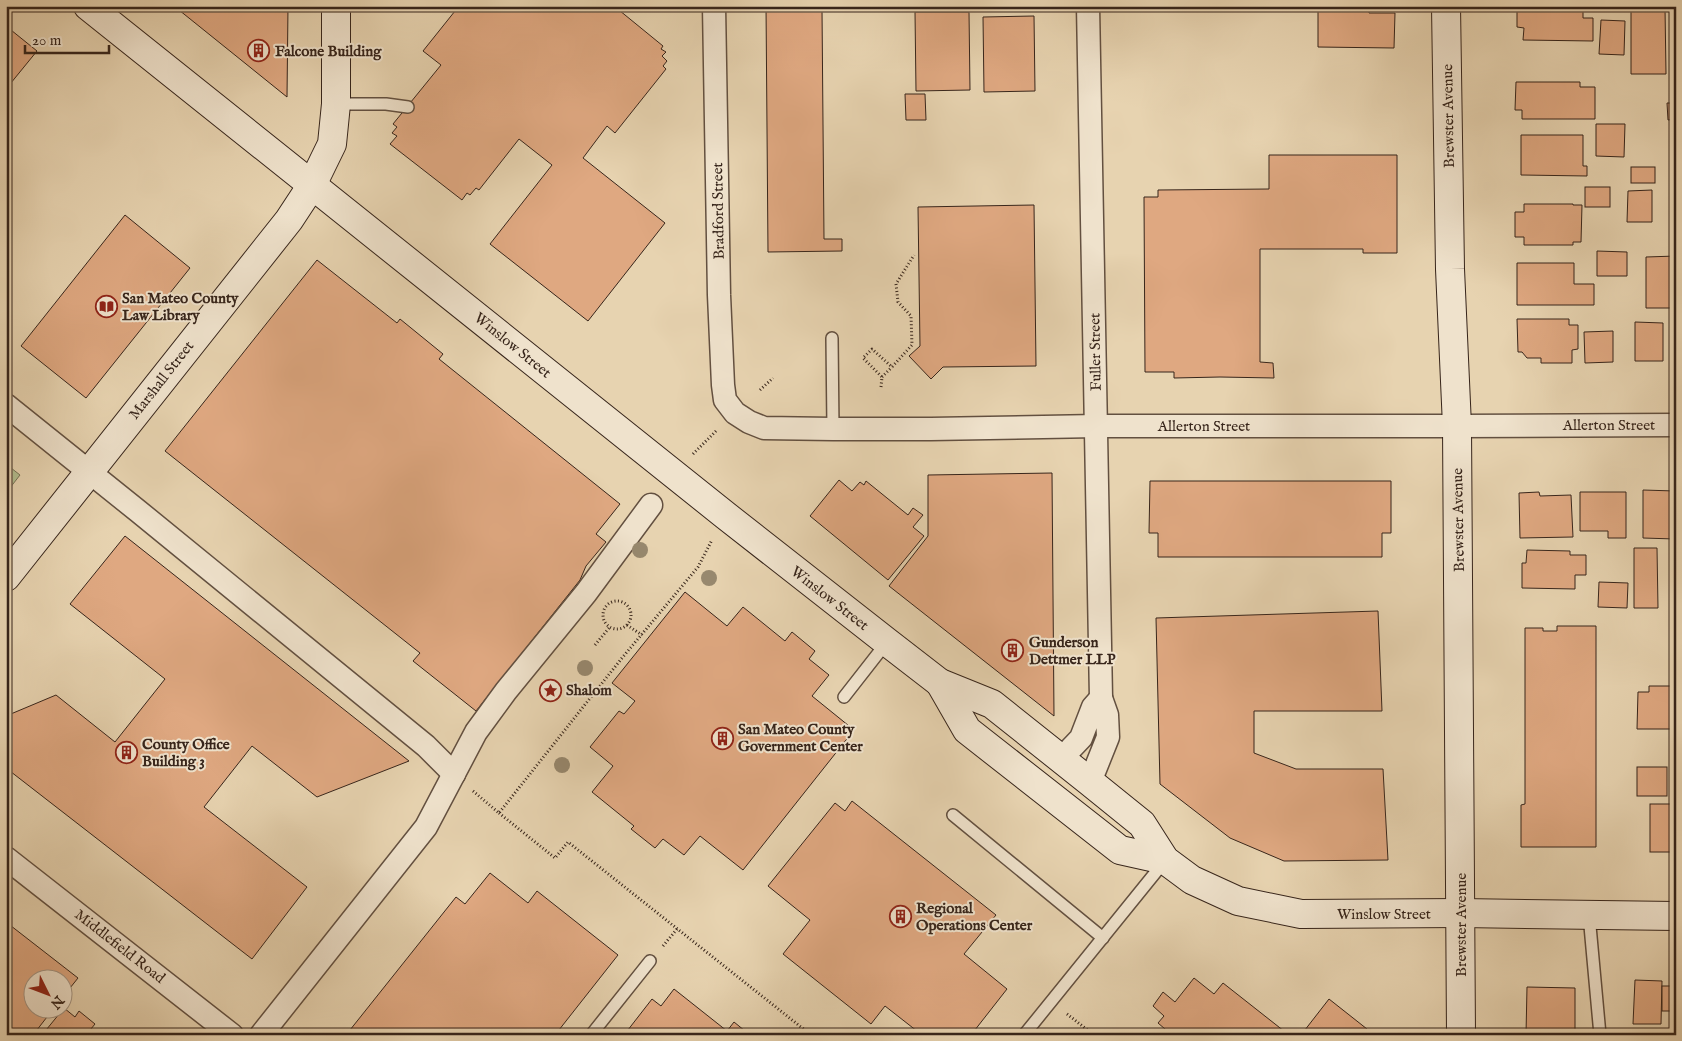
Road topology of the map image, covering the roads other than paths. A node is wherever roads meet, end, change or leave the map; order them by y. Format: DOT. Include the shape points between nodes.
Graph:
graph roads {
  1 [pos="88,6"];
  2 [pos="336,6"];
  3 [pos="714,6"];
  4 [pos="1088,6"];
  5 [pos="1446,6"];
  6 [pos="336,104"];
  7 [pos="408,106"];
  8 [pos="312,185"];
  9 [pos="832,338"];
  10 [pos="6,406"];
  11 [pos="728,420"];
  12 [pos="1676,425"];
  13 [pos="1097,426"];
  14 [pos="1457,426"];
  15 [pos="833,429"];
  16 [pos="89,472"];
  17 [pos="651,504"];
  18 [pos="6,577"];
  19 [pos="887,642"];
  20 [pos="940,683"];
  21 [pos="844,697"];
  22 [pos="1101,698"];
  23 [pos="1060,759"];
  24 [pos="454,774"];
  25 [pos="1090,782"];
  26 [pos="953,815"];
  27 [pos="6,858"];
  28 [pos="1165,860"];
  29 [pos="1461,913"];
  30 [pos="1589,915"];
  31 [pos="1676,916"];
  32 [pos="1103,938"];
  33 [pos="650,961"];
  34 [pos="1027,1034"];
  35 [pos="232,1035"];
  36 [pos="261,1035"];
  37 [pos="591,1035"];
  38 [pos="1461,1035"];
  39 [pos="1600,1035"];
  1 -- 8 [label="street, Winslow Street"];
  2 -- 6 [label="street, Marshall Street"];
  3 -- 11 [label="street, Bradford Street" via="722,385"];
  4 -- 13 [label="street, Fuller Street"];
  5 -- 14 [label="street, Brewster Avenue" via="1450,269"];
  6 -- 7 [label="lane"];
  6 -- 8 [label="street, Marshall Street" via="332,144"];
  8 -- 16 [label="street, Marshall Street" via="289,220"];
  8 -- 19 [label="street, Winslow Street"];
  9 -- 15 [label="lane"];
  10 -- 16 [label="street"];
  11 -- 15 [label="street, Allerton Street" via="749,422 764,428"];
  12 -- 14 [label="street, Allerton Street"];
  13 -- 14 [label="street, Allerton Street"];
  13 -- 15 [label="street, Allerton Street"];
  13 -- 22 [label="street, Fuller Street"];
  14 -- 29 [label="street, Brewster Avenue"];
  16 -- 18 [label="street, Marshall Street"];
  16 -- 24 [label="street" via="426,746"];
  17 -- 24 [label="street" via="476,732"];
  19 -- 20 [label="street, Winslow Street"];
  19 -- 21 [label="lane"];
  20 -- 23 [label="street, Winslow Street" via="992,704"];
  20 -- 28 [label="street, Winslow Street" via="967,730 974,736 1120,850"];
  22 -- 23 [label="street" via="1093,707 1082,738"];
  22 -- 25 [label="street, Fuller Street" via="1107,716 1108,736"];
  23 -- 25 [label="street, Winslow Street"];
  24 -- 36 [label="street" via="426,827"];
  25 -- 28 [label="street, Winslow Street" via="1142,824"];
  26 -- 32 [label="lane"];
  27 -- 35 [label="street, Middlefield Road"];
  28 -- 29 [label="street, Winslow Street" via="1192,880 1238,901 1302,914"];
  28 -- 32 [label="lane"];
  29 -- 30 [label="street, Winslow Street"];
  29 -- 38 [label="street, Brewster Avenue"];
  30 -- 31 [label="street, Winslow Street"];
  30 -- 39 [label="lane"];
  32 -- 34 [label="lane"];
  33 -- 37 [label="lane"];
}
